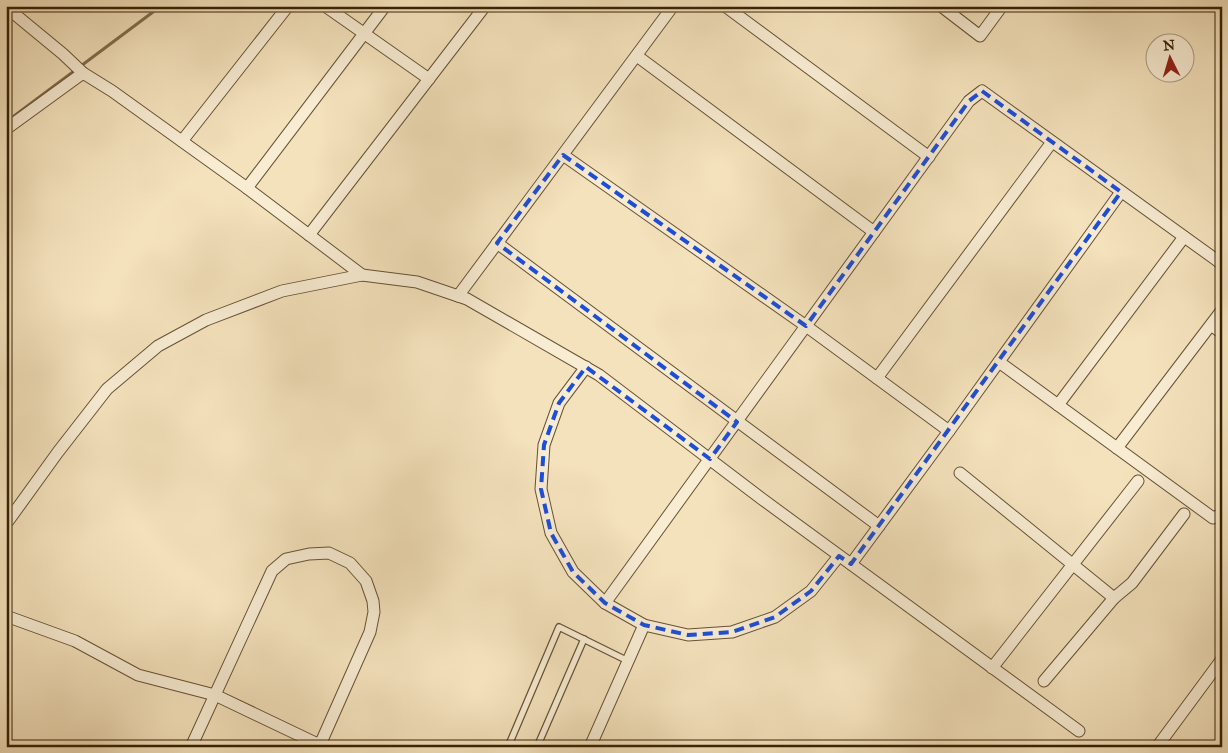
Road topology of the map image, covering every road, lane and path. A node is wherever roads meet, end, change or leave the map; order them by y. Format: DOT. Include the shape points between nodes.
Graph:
graph roads {
  1 [pos="288,6"];
  2 [pos="325,6"];
  3 [pos="385,6"];
  4 [pos="485,6"];
  5 [pos="673,6"];
  6 [pos="725,6"];
  7 [pos="941,6"];
  8 [pos="1002,6"];
  9 [pos="6,7"];
  10 [pos="364,34"];
  11 [pos="637,56"];
  12 [pos="77,68"];
  13 [pos="429,79"];
  14 [pos="6,129"];
  15 [pos="182,141"];
  16 [pos="1052,142"];
  17 [pos="563,155"];
  18 [pos="929,157"];
  19 [pos="247,188"];
  20 [pos="1121,192"];
  21 [pos="874,232"];
  22 [pos="309,235"];
  23 [pos="1184,237"];
  24 [pos="497,243"];
  25 [pos="1222,264"];
  26 [pos="362,275"];
  27 [pos="458,296"];
  28 [pos="1222,310"];
  29 [pos="1211,325"];
  30 [pos="806,326"];
  31 [pos="1222,333"];
  32 [pos="999,362"];
  33 [pos="586,367"];
  34 [pos="877,378"];
  35 [pos="1058,405"];
  36 [pos="737,422"];
  37 [pos="949,431"];
  38 [pos="1117,448"];
  39 [pos="710,460"];
  40 [pos="960,473"];
  41 [pos="1138,481"];
  42 [pos="1184,514"];
  43 [pos="1222,514"];
  44 [pos="6,524"];
  45 [pos="879,526"];
  46 [pos="839,556"];
  47 [pos="851,564"];
  48 [pos="1072,565"];
  49 [pos="1114,598"];
  50 [pos="605,604"];
  51 [pos="6,616"];
  52 [pos="644,625"];
  53 [pos="584,639"];
  54 [pos="1222,659"];
  55 [pos="628,661"];
  56 [pos="992,668"];
  57 [pos="1044,681"];
  58 [pos="215,695"];
  59 [pos="1079,731"];
  60 [pos="509,745"];
  61 [pos="321,746"];
  62 [pos="191,747"];
  63 [pos="519,747"];
  64 [pos="536,747"];
  65 [pos="590,747"];
  66 [pos="1157,747"];
  1 -- 15 [label="street"];
  2 -- 10 [label="street"];
  3 -- 10 [label="street"];
  4 -- 13 [label="street"];
  5 -- 11 [label="street"];
  6 -- 18 [label="street"];
  7 -- 8 [label="street" via="980,36"];
  9 -- 12 [label="street"];
  10 -- 13 [label="street"];
  10 -- 19 [label="street"];
  11 -- 17 [label="street"];
  11 -- 21 [label="street"];
  12 -- 14 [label="street"];
  12 -- 15 [label="street"];
  13 -- 22 [label="street"];
  15 -- 19 [label="street"];
  16 -- 18 [label="street" via="982,92 969,101"];
  16 -- 20 [label="street"];
  16 -- 34 [label="street"];
  17 -- 24 [label="street"];
  17 -- 30 [label="street"];
  18 -- 21 [label="street"];
  19 -- 22 [label="street"];
  20 -- 23 [label="street"];
  20 -- 32 [label="street"];
  21 -- 30 [label="street"];
  22 -- 26 [label="street"];
  23 -- 25 [label="street"];
  23 -- 35 [label="street"];
  24 -- 27 [label="street"];
  24 -- 36 [label="street"];
  26 -- 27 [label="street" via="417,282"];
  26 -- 44 [label="street" via="282,291 206,320 158,346 107,389"];
  27 -- 33 [label="street"];
  28 -- 29 [label="street"];
  29 -- 31 [label="street"];
  29 -- 38 [label="street"];
  30 -- 34 [label="street"];
  30 -- 36 [label="street"];
  32 -- 35 [label="street"];
  32 -- 37 [label="street"];
  33 -- 39 [label="street"];
  33 -- 50 [label="street" via="559,403 550,428 544,445 542,490 551,533 573,572"];
  34 -- 37 [label="street"];
  35 -- 38 [label="street"];
  36 -- 39 [label="street"];
  36 -- 45 [label="street"];
  37 -- 45 [label="street"];
  38 -- 43 [label="street" via="1214,518"];
  39 -- 46 [label="street"];
  39 -- 50 [label="street"];
  40 -- 48 [label="street"];
  41 -- 48 [label="street"];
  42 -- 49 [label="street" via="1132,583"];
  45 -- 47 [label="street"];
  46 -- 47 [label="street"];
  46 -- 52 [label="street" via="811,591 775,617 732,632 688,635"];
  47 -- 56 [label="street"];
  48 -- 49 [label="street"];
  48 -- 56 [label="street"];
  49 -- 57 [label="street"];
  50 -- 52 [label="street"];
  51 -- 58 [label="street" via="75,641 138,675"];
  52 -- 55 [label="street"];
  53 -- 55 [label="lane"];
  53 -- 60 [label="lane" via="559,627"];
  53 -- 64 [label="lane"];
  54 -- 66 [label="street"];
  55 -- 65 [label="street"];
  56 -- 59 [label="street"];
  58 -- 61 [label="street"];
  58 -- 61 [label="street" via="272,571 286,559 309,554 329,553 350,563 366,581 374,612 370,632"];
  58 -- 62 [label="street"];
  60 -- 63 [label="lane"];
}
